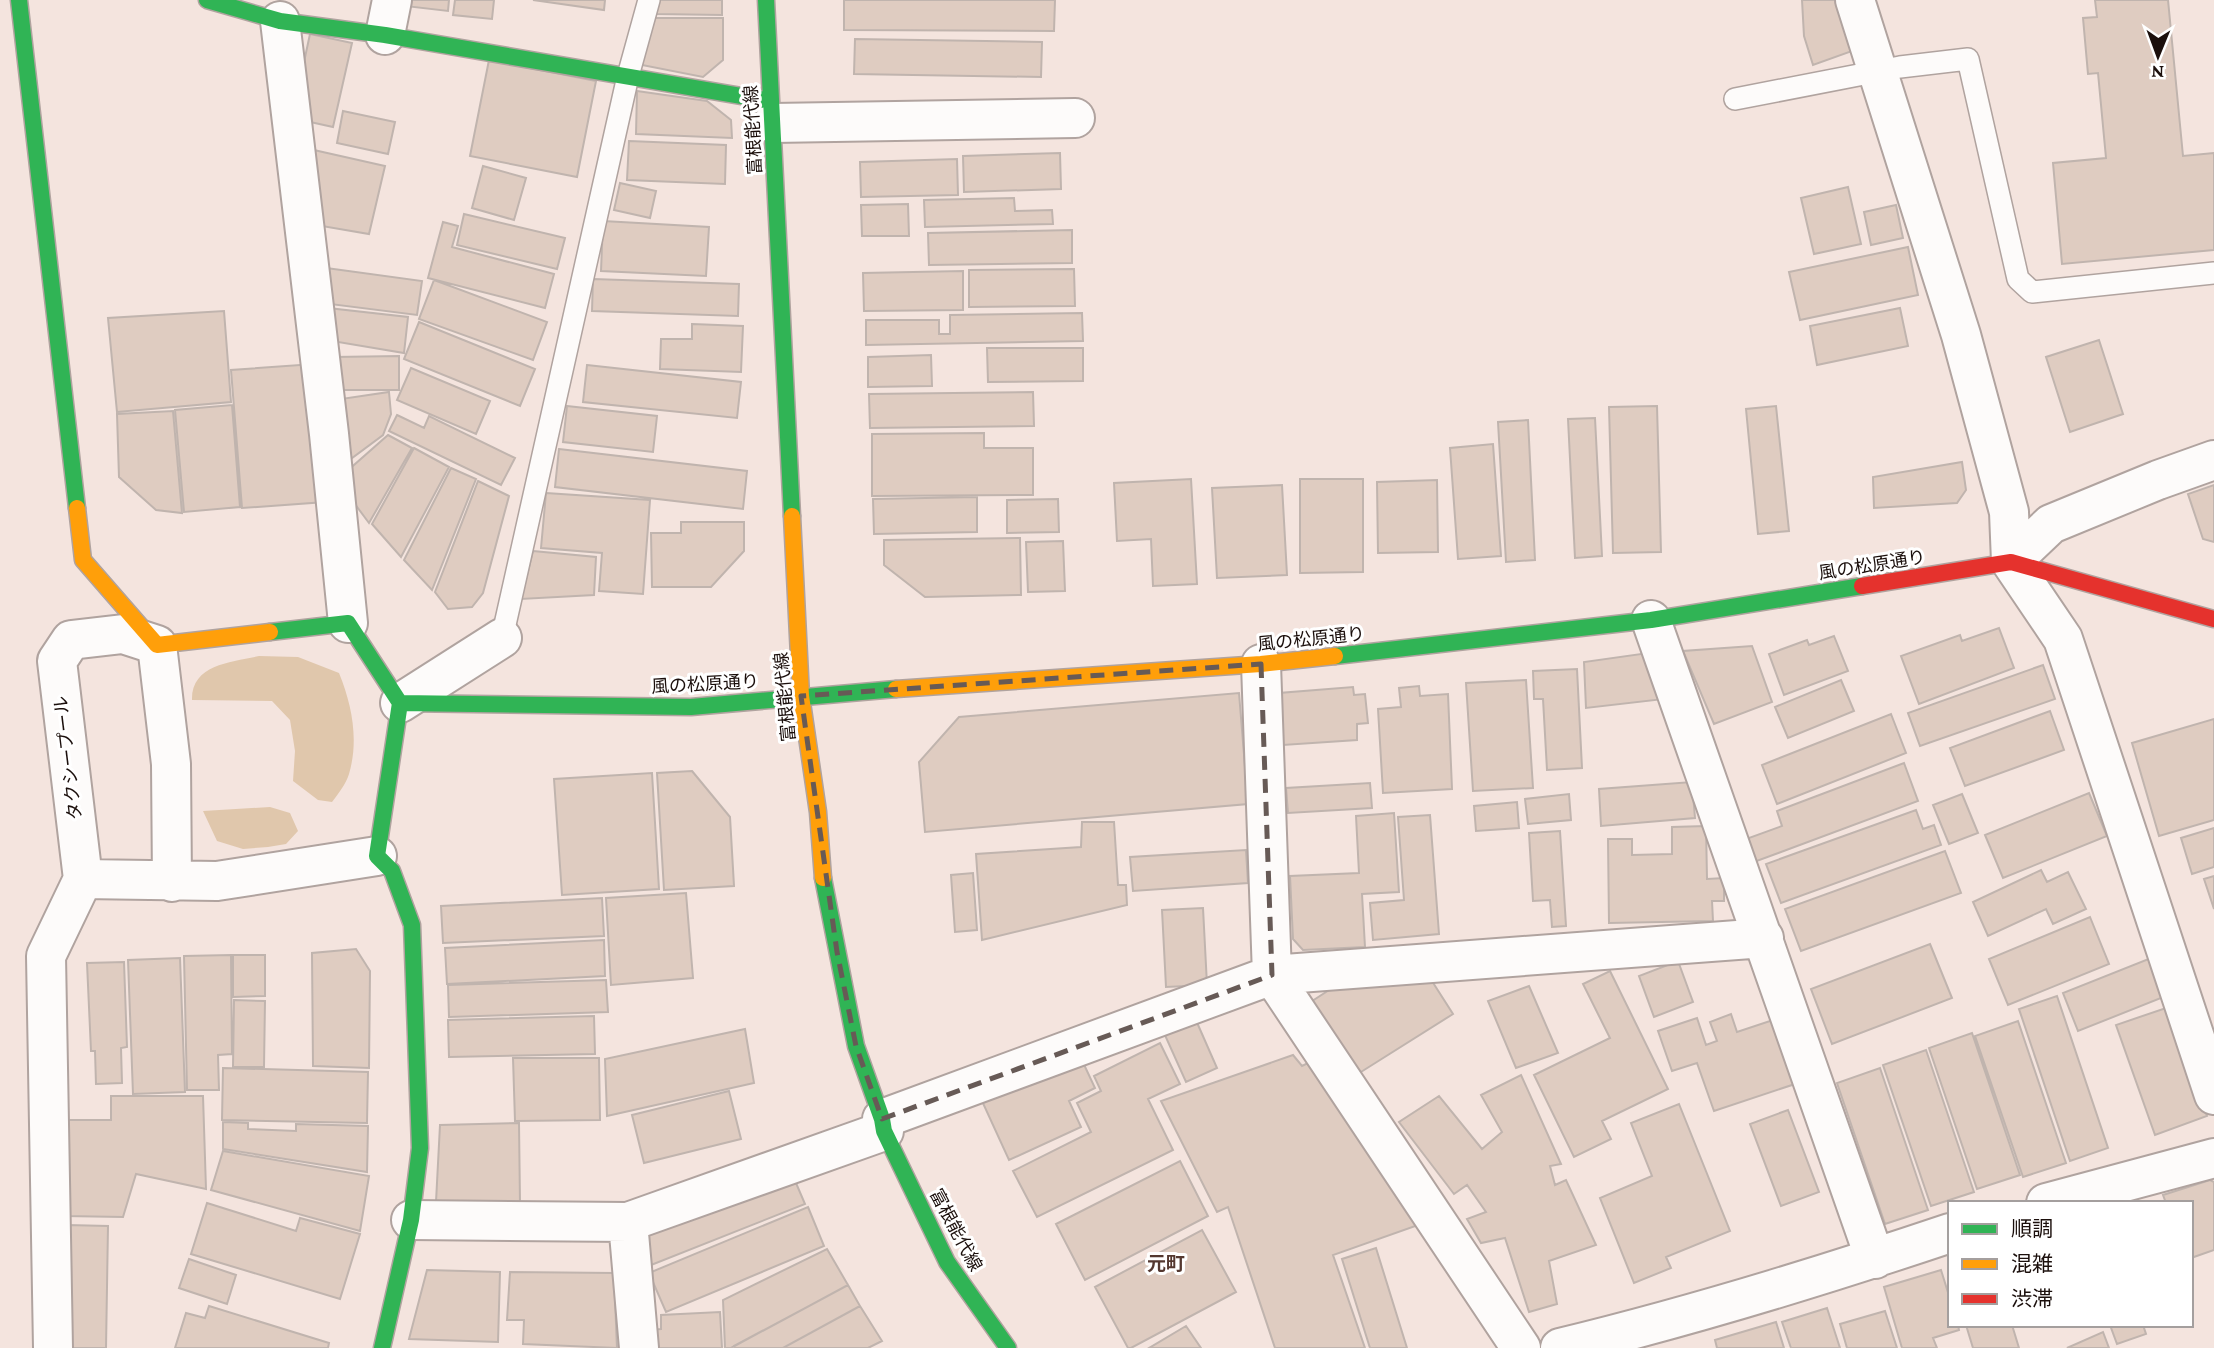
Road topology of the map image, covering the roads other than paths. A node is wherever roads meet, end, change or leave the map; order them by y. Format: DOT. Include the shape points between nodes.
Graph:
graph roads {
  1 [pos="19,0"];
  2 [pos="207,0"];
  3 [pos="649,0"];
  4 [pos="766,0"];
  5 [pos="1855,0"];
  6 [pos="388,18"];
  7 [pos="280,21"];
  8 [pos="1878,73"];
  9 [pos="628,76"];
  10 [pos="1735,99"];
  11 [pos="772,112"];
  12 [pos="1075,118"];
  13 [pos="2214,273"];
  14 [pos="2214,460"];
  15 [pos="2011,562"];
  16 [pos="2214,619"];
  17 [pos="1651,620"];
  18 [pos="348,623"];
  19 [pos="502,638"];
  20 [pos="157,645"];
  21 [pos="1261,664"];
  22 [pos="801,696"];
  23 [pos="400,703"];
  24 [pos="377,856"];
  25 [pos="83,879"];
  26 [pos="172,882"];
  27 [pos="1764,938"];
  28 [pos="1272,975"];
  29 [pos="2214,1095"];
  30 [pos="883,1125"];
  31 [pos="2214,1158"];
  32 [pos="2053,1201"];
  33 [pos="411,1220"];
  34 [pos="628,1222"];
  35 [pos="1948,1234"];
  36 [pos="1875,1259"];
  37 [pos="53,1348"];
  38 [pos="382,1348"];
  39 [pos="639,1348"];
  40 [pos="1008,1348"];
  41 [pos="1521,1348"];
  42 [pos="1560,1348"];
  1 -- 20 [label="street" via="83,560"];
  2 -- 7 [label="street"];
  3 -- 9 [label="lane"];
  4 -- 11 [label="street, 富根能代線"];
  5 -- 8 [label="street"];
  6 -- 7 [label="street"];
  6 -- 9 [label="street"];
  7 -- 18 [label="street"];
  8 -- 10 [label="lane"];
  8 -- 13 [label="lane" via="1968,59 2018,279 2032,292"];
  8 -- 15 [label="street" via="1965,347 2009,512"];
  9 -- 11 [label="street"];
  9 -- 19 [label="lane"];
  11 -- 12 [label="street"];
  11 -- 22 [label="street, 富根能代線"];
  14 -- 15 [label="street" via="2051,524"];
  15 -- 16 [label="street, 風の松原通り"];
  15 -- 17 [label="street, 風の松原通り"];
  15 -- 29 [label="street" via="2063,639"];
  17 -- 21 [label="street, 風の松原通り"];
  17 -- 27 [label="street"];
  18 -- 20 [label="street"];
  18 -- 23 [label="street"];
  19 -- 23 [label="street"];
  20 -- 25 [label="street, タクシープール" via="123,634 71,640 57,661"];
  20 -- 26 [label="street" via="171,764"];
  21 -- 22 [label="street, 風の松原通り"];
  21 -- 28 [label="street"];
  22 -- 23 [label="street, 風の松原通り" via="691,707"];
  22 -- 30 [label="street, 富根能代線" via="825,893 856,1046"];
  23 -- 24 [label="street"];
  24 -- 26 [label="street" via="216,881"];
  24 -- 33 [label="street" via="392,871 412,925 420,1148"];
  25 -- 26 [label="street"];
  25 -- 37 [label="street" via="46,956"];
  27 -- 28 [label="street"];
  27 -- 36 [label="street"];
  28 -- 30 [label="street"];
  28 -- 41 [label="street"];
  30 -- 34 [label="street"];
  30 -- 40 [label="street, 富根能代線" via="947,1262"];
  31 -- 32 [label="street"];
  33 -- 34 [label="street"];
  33 -- 38 [label="street"];
  34 -- 39 [label="street"];
  35 -- 36 [label="street"];
  36 -- 42 [label="street"];
}
